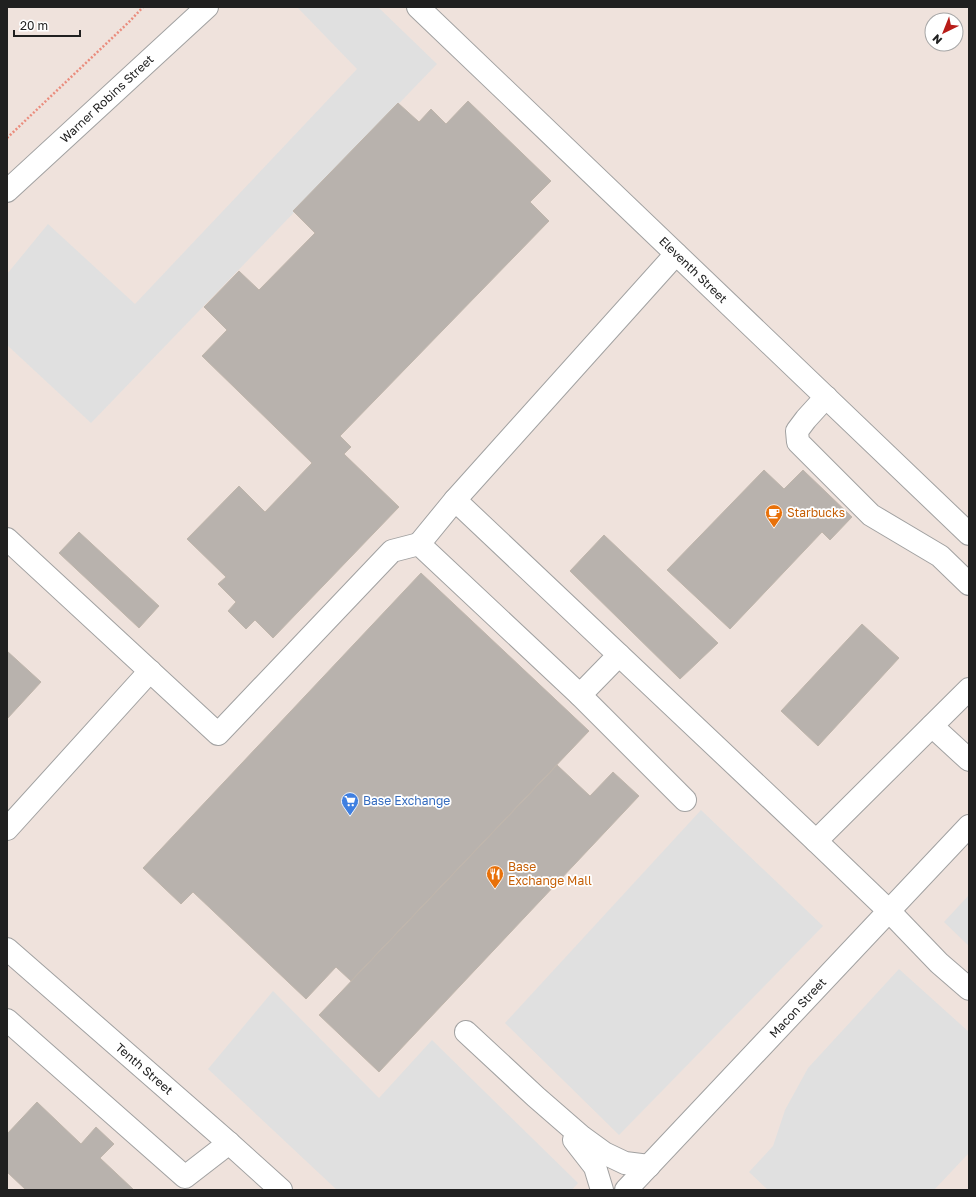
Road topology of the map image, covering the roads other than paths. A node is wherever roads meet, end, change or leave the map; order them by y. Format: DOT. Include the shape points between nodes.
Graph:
graph roads {
  1 [pos="207,7"];
  2 [pos="418,7"];
  3 [pos="7,191"];
  4 [pos="676,254"];
  5 [pos="826,397"];
  6 [pos="455,500"];
  7 [pos="969,534"];
  8 [pos="7,539"];
  9 [pos="419,544"];
  10 [pos="969,584"];
  11 [pos="619,655"];
  12 [pos="150,670"];
  13 [pos="969,689"];
  14 [pos="580,695"];
  15 [pos="932,726"];
  16 [pos="969,760"];
  17 [pos="685,800"];
  18 [pos="969,826"];
  19 [pos="7,829"];
  20 [pos="816,841"];
  21 [pos="889,911"];
  22 [pos="7,949"];
  23 [pos="969,989"];
  24 [pos="7,1020"];
  25 [pos="466,1032"];
  26 [pos="536,1097"];
  27 [pos="229,1143"];
  28 [pos="649,1166"];
  29 [pos="281,1190"];
  30 [pos="602,1190"];
  31 [pos="626,1190"];
  1 -- 3 [label="street, Warner Robins Street"];
  2 -- 4 [label="street, Eleventh Street"];
  4 -- 5 [label="street, Eleventh Street"];
  4 -- 6 [label="street"];
  5 -- 7 [label="street, Eleventh Street"];
  5 -- 10 [label="street" via="797,431 798,442 871,515 940,556"];
  6 -- 9 [label="street"];
  6 -- 11 [label="street"];
  8 -- 12 [label="street"];
  9 -- 12 [label="street" via="392,551 218,734"];
  9 -- 14 [label="street"];
  11 -- 14 [label="street"];
  11 -- 20 [label="street"];
  12 -- 19 [label="street"];
  13 -- 15 [label="street"];
  14 -- 17 [label="street"];
  15 -- 16 [label="street"];
  15 -- 20 [label="street"];
  18 -- 21 [label="street, Macon Street"];
  20 -- 21 [label="street"];
  21 -- 23 [label="street" via="939,963"];
  21 -- 28 [label="street, Macon Street"];
  22 -- 27 [label="street, Tenth Street"];
  24 -- 27 [label="street" via="185,1177"];
  25 -- 26 [label="street"];
  26 -- 28 [label="street" via="604,1153 625,1163"];
  26 -- 30 [label="street" via="595,1167"];
  27 -- 29 [label="street, Tenth Street"];
  28 -- 31 [label="street, Macon Street"];
}
